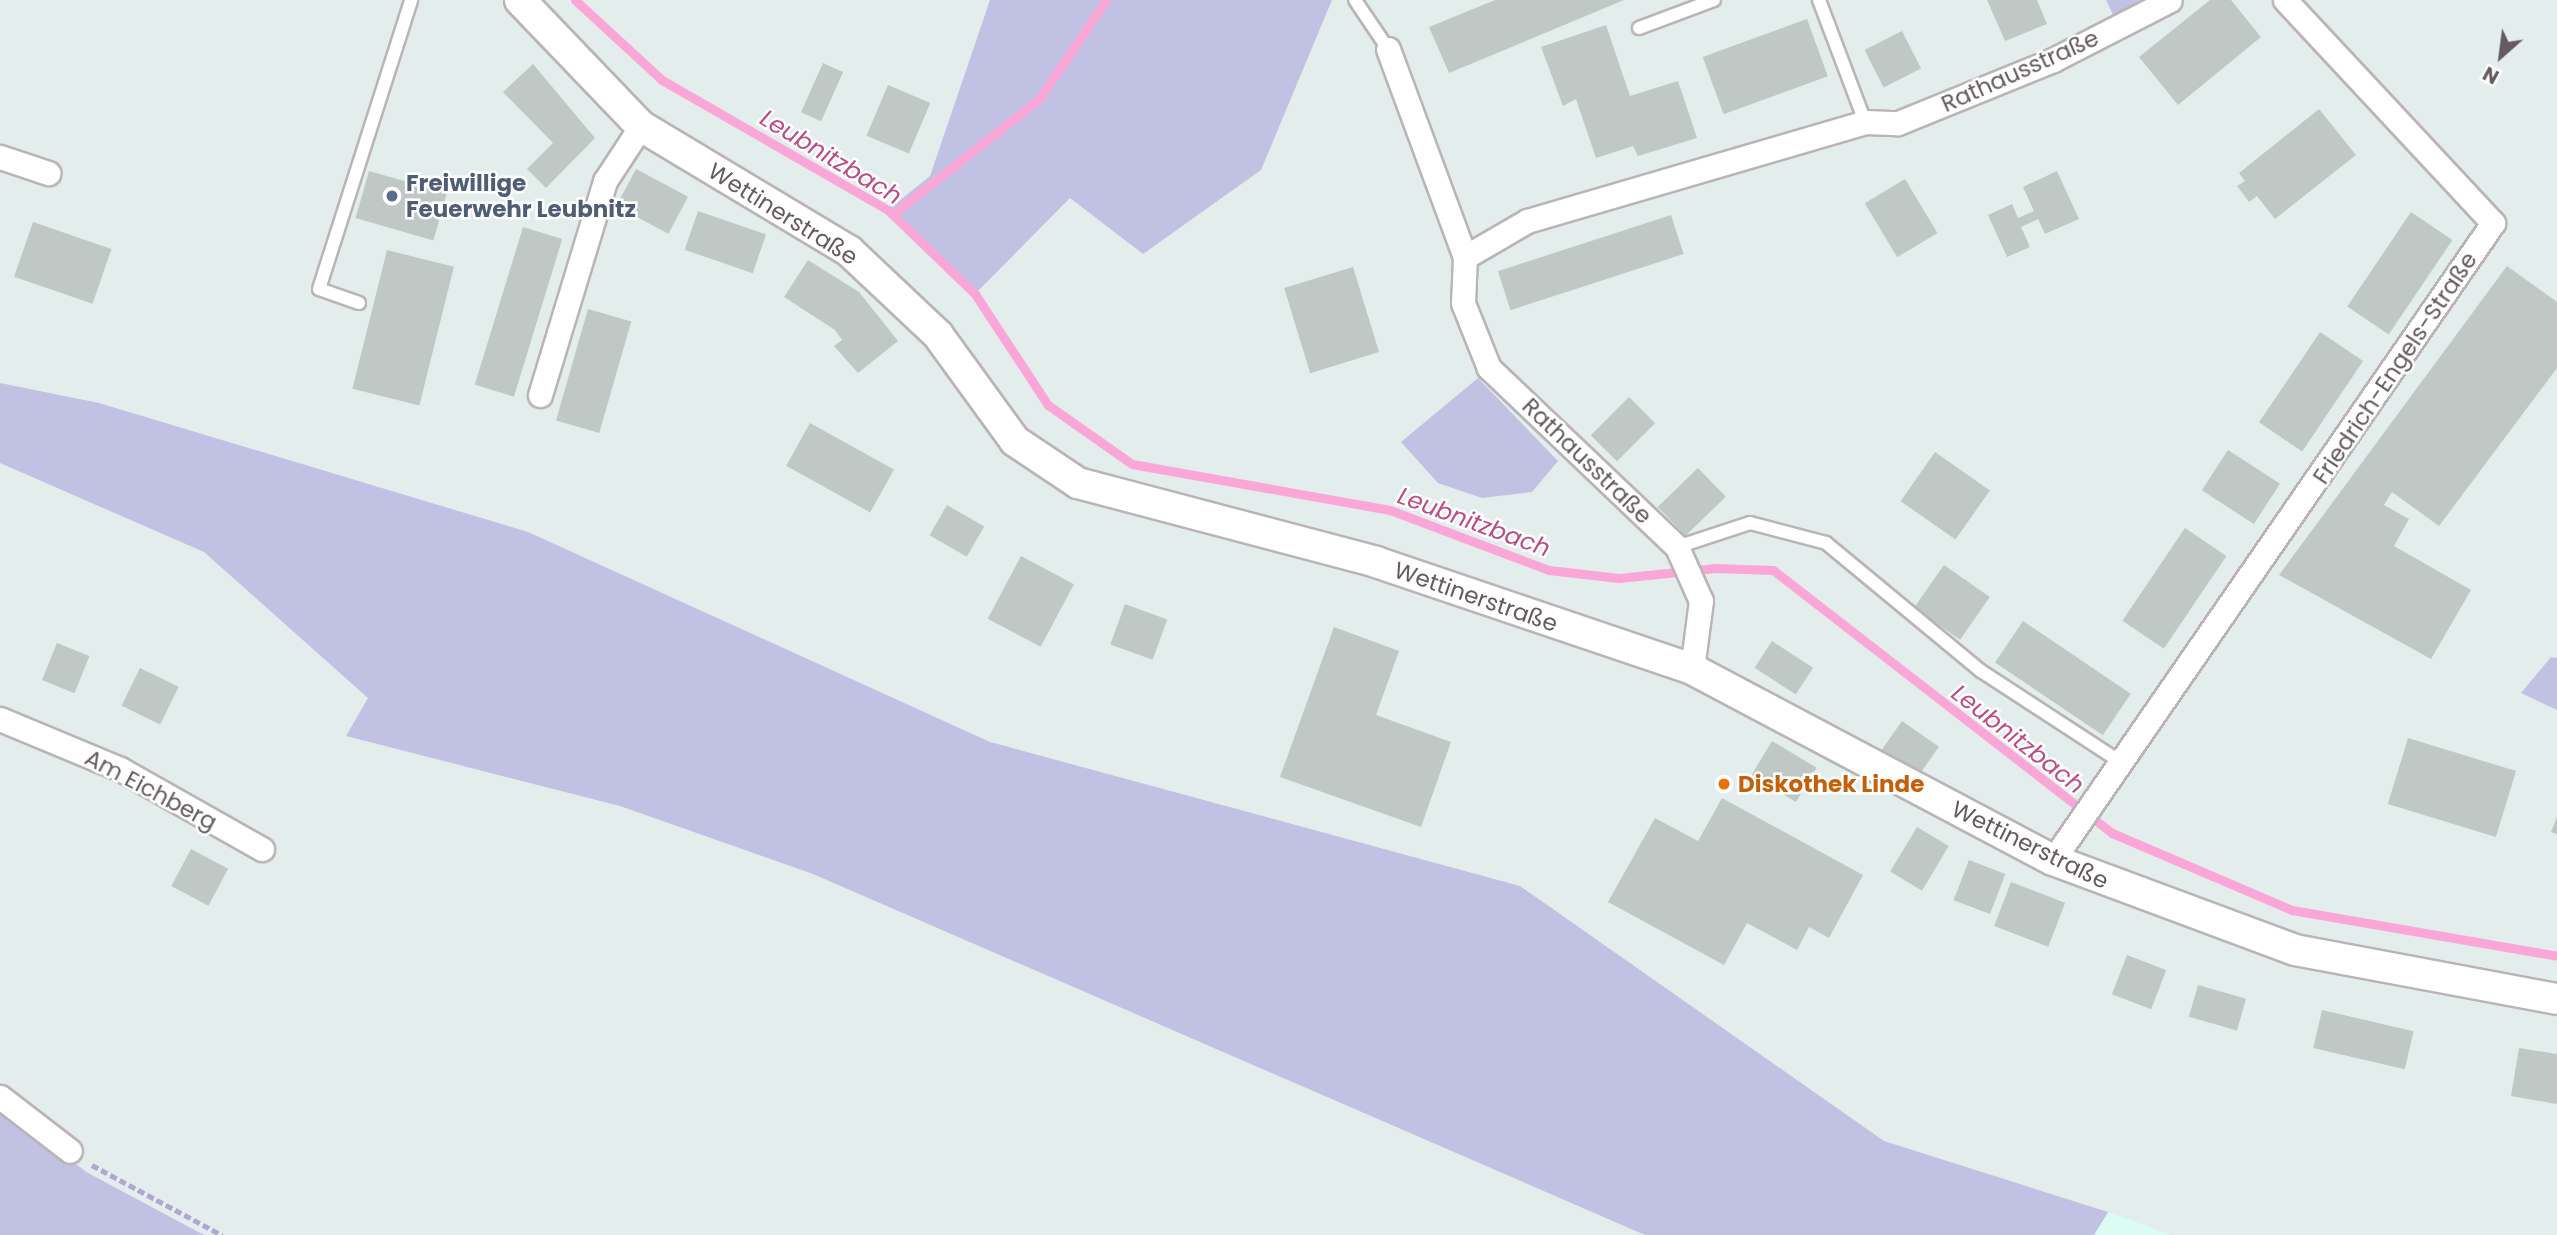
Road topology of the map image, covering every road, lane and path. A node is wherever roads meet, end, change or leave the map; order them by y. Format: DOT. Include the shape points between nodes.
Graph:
graph roads {
  1 [pos="411,0"];
  2 [pos="521,0"];
  3 [pos="1355,0"];
  4 [pos="1714,0"];
  5 [pos="1819,0"];
  6 [pos="2170,0"];
  7 [pos="2286,0"];
  8 [pos="1639,28"];
  9 [pos="1388,49"];
  10 [pos="1865,122"];
  11 [pos="641,126"];
  12 [pos="0,157"];
  13 [pos="48,173"];
  14 [pos="1465,257"];
  15 [pos="359,303"];
  16 [pos="540,395"];
  17 [pos="1679,552"];
  18 [pos="1692,669"];
  19 [pos="0,719"];
  20 [pos="2122,763"];
  21 [pos="262,849"];
  22 [pos="2053,860"];
  23 [pos="2557,999"];
  24 [pos="0,1097"];
  25 [pos="70,1151"];
  26 [pos="222,1235"];
  1 -- 15 [label="lane" via="319,289"];
  2 -- 11 [label="street, Wettinerstraße"];
  3 -- 9 [label="lane"];
  4 -- 8 [label="lane"];
  5 -- 10 [label="lane"];
  6 -- 10 [label="street, Rathausstraße" via="2053,60 1898,123"];
  7 -- 20 [label="street, Friedrich-Engels-Straße" via="2493,223"];
  9 -- 14 [label="street, Rathausstraße"];
  10 -- 14 [label="street, Rathausstraße" via="1527,221"];
  11 -- 16 [label="street" via="606,181"];
  11 -- 18 [label="street, Wettinerstraße" via="849,251 938,335 1015,441 1078,483 1376,562"];
  12 -- 13 [label="street"];
  14 -- 17 [label="street, Rathausstraße" via="1463,303 1489,368"];
  17 -- 18 [label="street, Rathausstraße" via="1701,601"];
  17 -- 20 [label="lane" via="1750,523 1826,543 1981,671"];
  18 -- 22 [label="street, Wettinerstraße"];
  19 -- 21 [label="street, Am Eichberg" via="120,769"];
  20 -- 22 [label="street, Friedrich-Engels-Straße"];
  22 -- 23 [label="street, Wettinerstraße" via="2295,950"];
  24 -- 25 [label="street"];
  25 -- 26 [label="path"];
}
